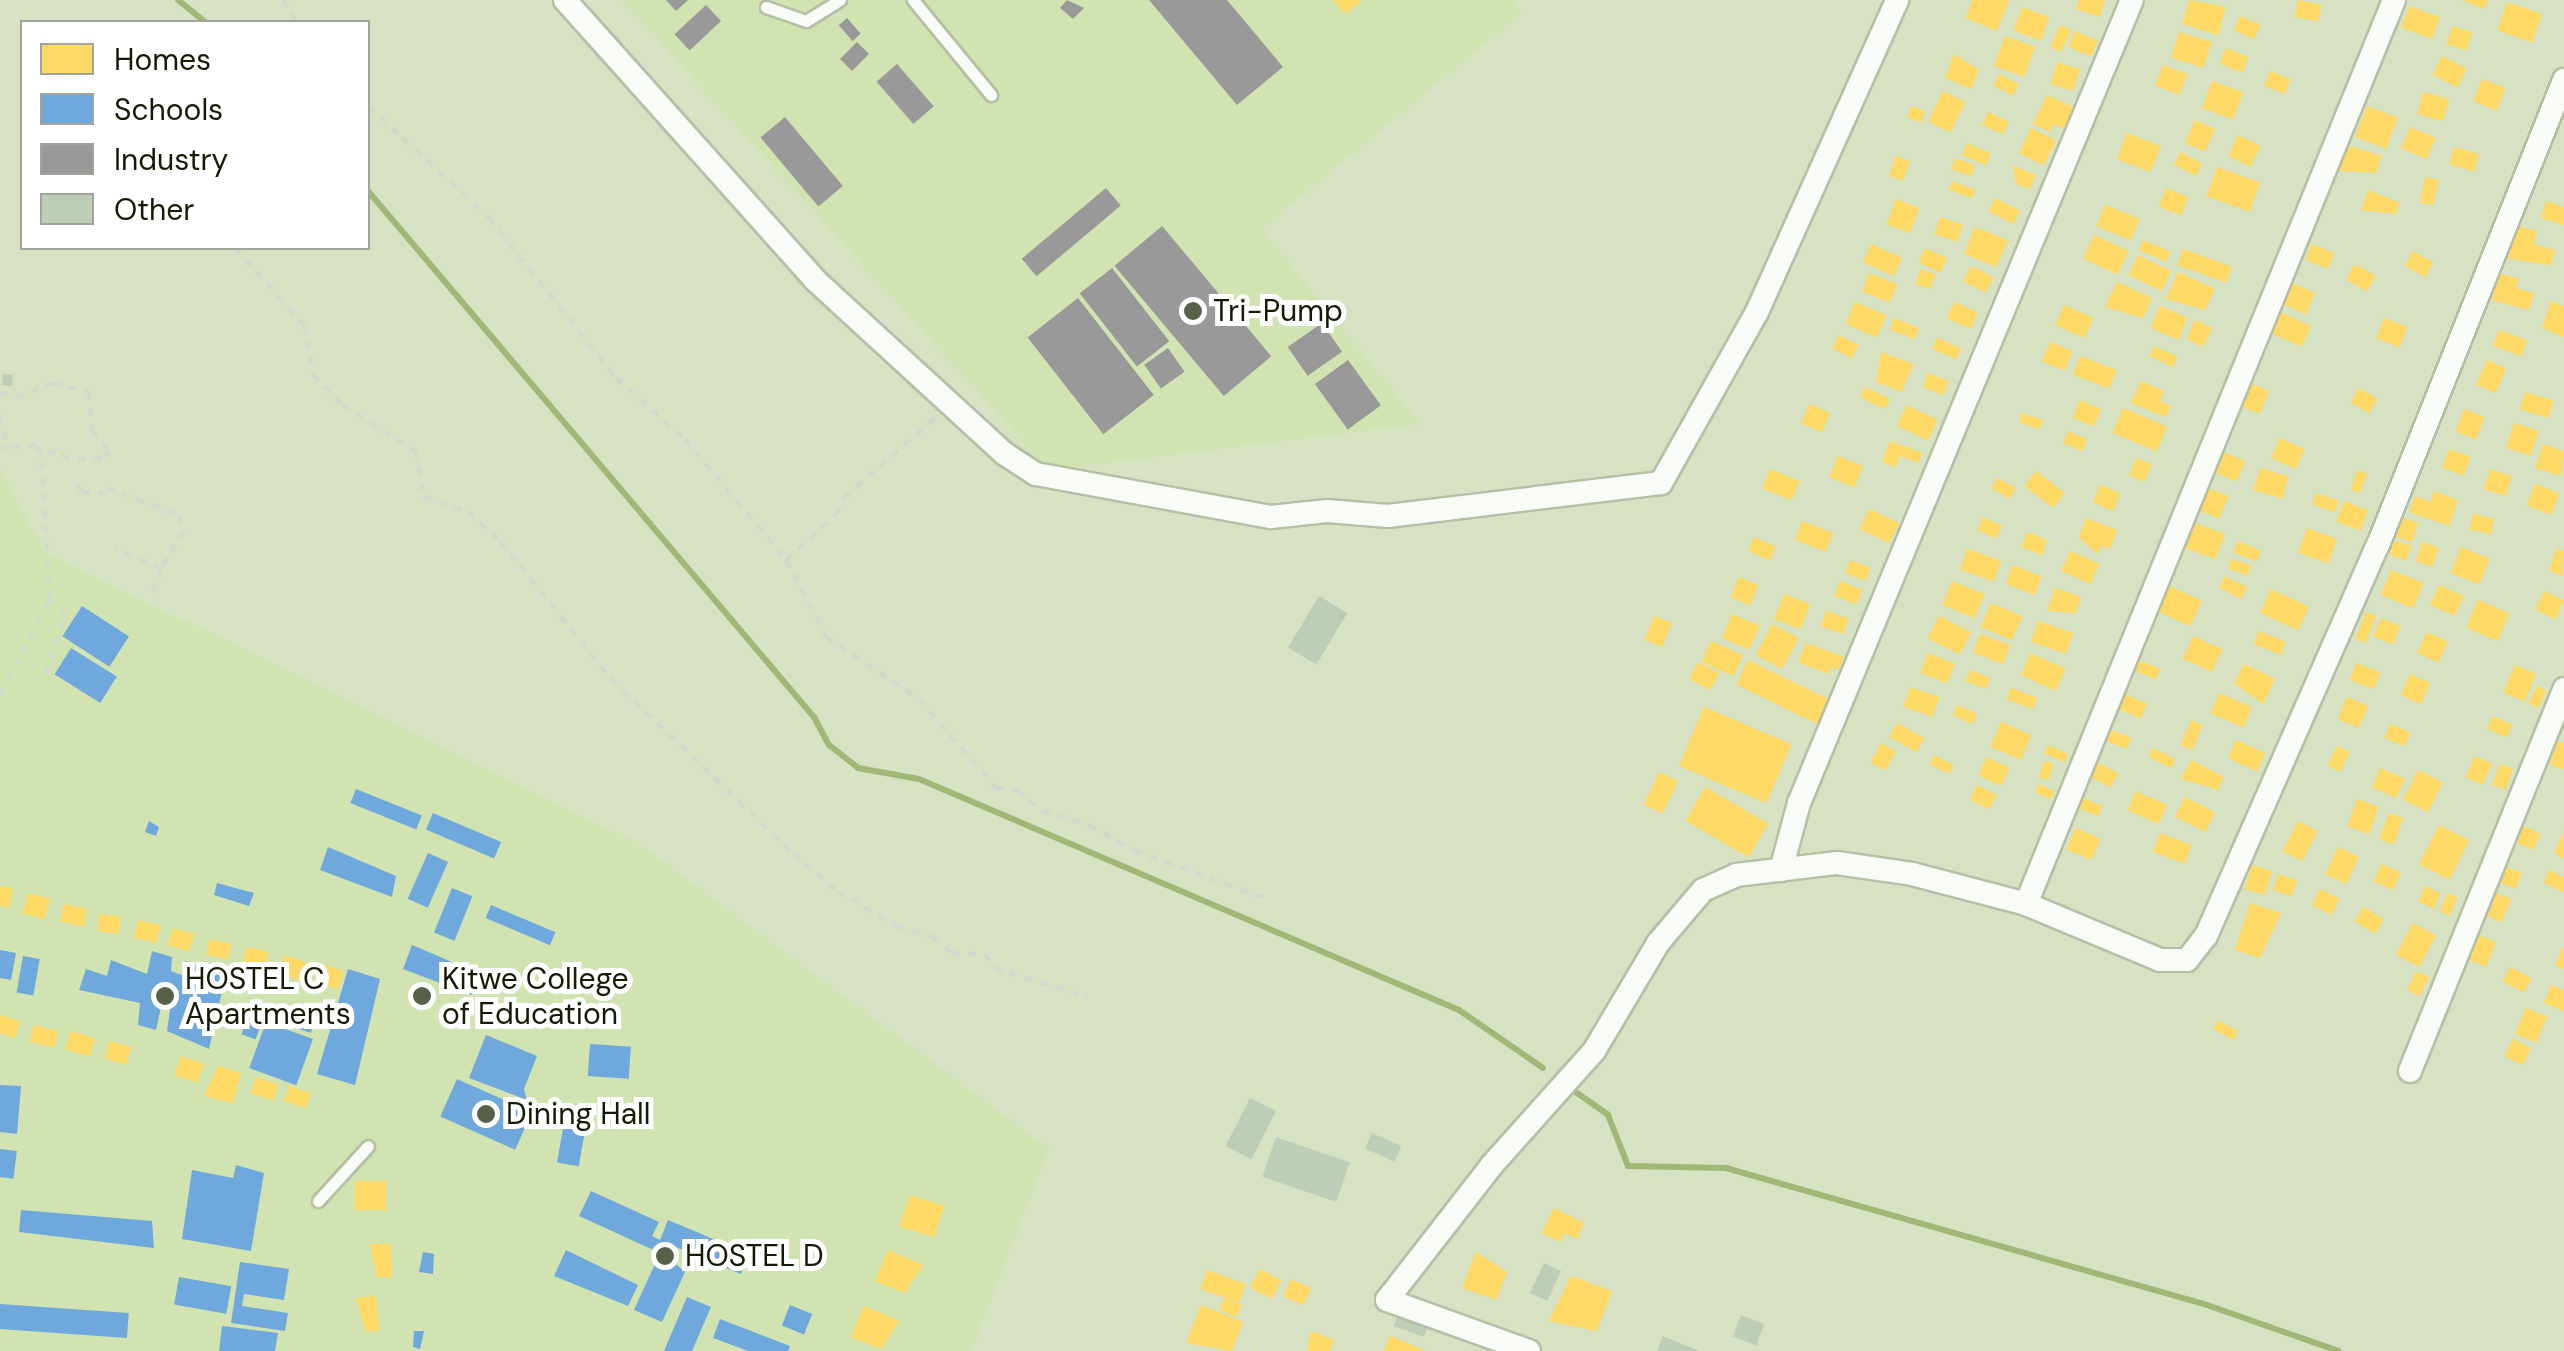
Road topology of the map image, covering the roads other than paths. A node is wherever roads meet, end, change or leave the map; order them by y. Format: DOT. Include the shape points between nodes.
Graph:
graph roads {
  1 [pos="565,0"];
  2 [pos="840,0"];
  3 [pos="913,0"];
  4 [pos="1897,0"];
  5 [pos="2132,0"];
  6 [pos="2394,0"];
  7 [pos="766,7"];
  8 [pos="2564,80"];
  9 [pos="991,95"];
  10 [pos="2564,688"];
  11 [pos="1781,870"];
  12 [pos="2026,904"];
  13 [pos="2410,1071"];
  14 [pos="368,1146"];
  15 [pos="318,1201"];
  16 [pos="1530,1351"];
  1 -- 4 [label="street" via="775,237 952,409 1036,474 1271,517 1326,511 1388,516 1661,484 1757,312"];
  2 -- 7 [label="lane" via="806,22"];
  3 -- 9 [label="lane"];
  5 -- 11 [label="street" via="1799,803"];
  6 -- 12 [label="street"];
  8 -- 12 [label="street" via="2378,545 2206,936 2187,960 2160,960"];
  10 -- 13 [label="street"];
  11 -- 12 [label="street" via="1836,864 1912,874"];
  11 -- 16 [label="street" via="1736,875 1702,890 1676,916 1594,1051 1388,1300"];
  14 -- 15 [label="lane"];
}
